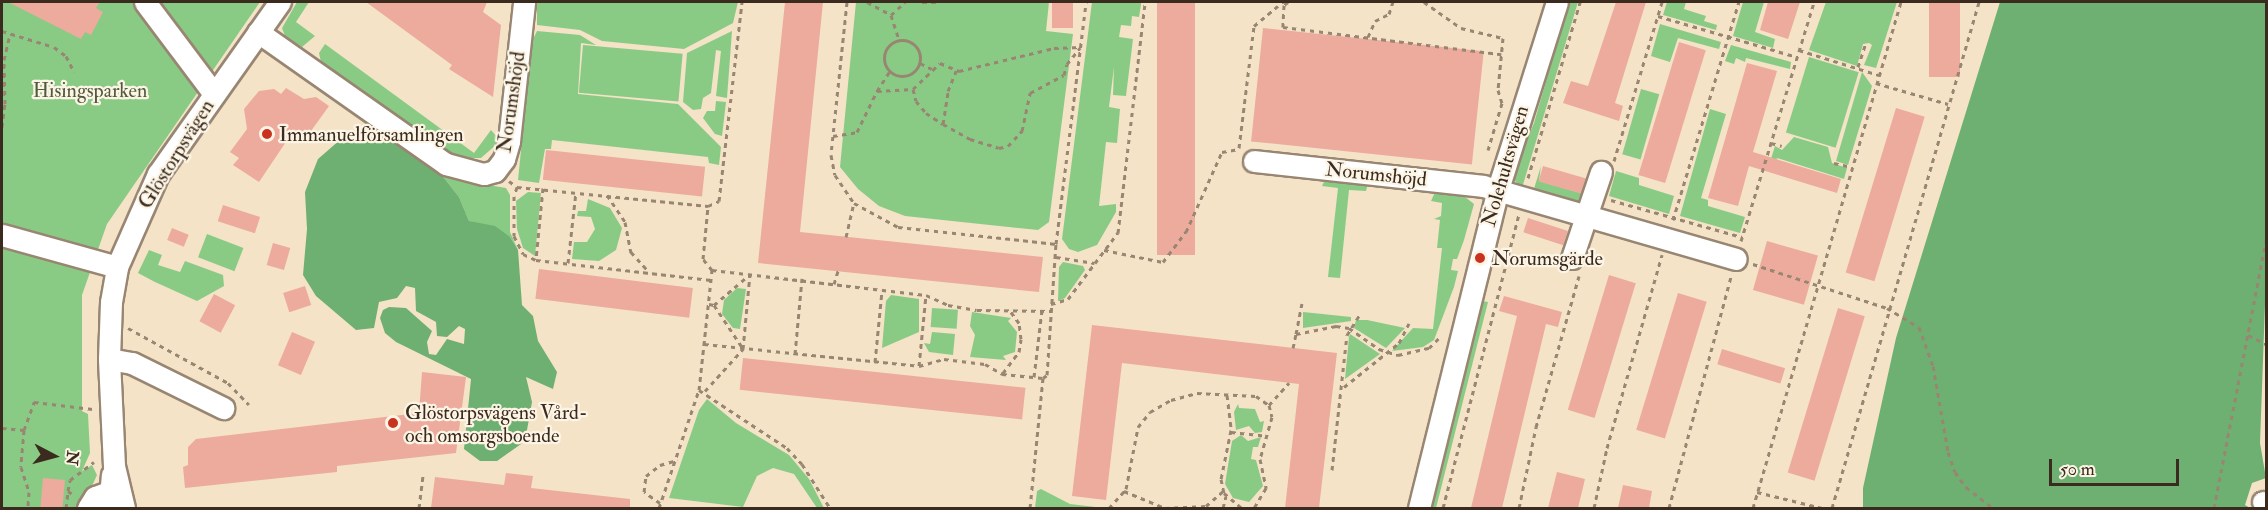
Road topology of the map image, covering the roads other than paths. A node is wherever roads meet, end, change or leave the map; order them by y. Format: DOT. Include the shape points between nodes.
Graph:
graph roads {
  1 [pos="145,2"];
  2 [pos="280,2"];
  3 [pos="524,2"];
  4 [pos="1557,2"];
  5 [pos="258,32"];
  6 [pos="214,94"];
  7 [pos="1258,154"];
  8 [pos="1601,172"];
  9 [pos="1498,189"];
  10 [pos="1587,217"];
  11 [pos="2,235"];
  12 [pos="1572,258"];
  13 [pos="1736,259"];
  14 [pos="117,267"];
  15 [pos="109,359"];
  16 [pos="223,408"];
  17 [pos="104,464"];
  18 [pos="109,500"];
  19 [pos="88,508"];
  20 [pos="124,508"];
  21 [pos="1419,508"];
  1 -- 6 [label="street"];
  2 -- 5 [label="street, Glöstorpsvägen"];
  3 -- 5 [label="street, Norumshöjd" via="509,141 499,165 484,174 446,164"];
  4 -- 9 [label="street, Nolehultsvägen"];
  5 -- 6 [label="street, Glöstorpsvägen"];
  6 -- 14 [label="street, Glöstorpsvägen" via="158,174"];
  7 -- 9 [label="street, Norumshöjd"];
  8 -- 10 [label="street"];
  9 -- 10 [label="street"];
  9 -- 21 [label="street, Nolehultsvägen"];
  10 -- 12 [label="street"];
  10 -- 13 [label="street"];
  11 -- 14 [label="street"];
  14 -- 15 [label="street, Glöstorpsvägen"];
  15 -- 16 [label="street" via="132,363"];
  15 -- 17 [label="street, Glöstorpsvägen"];
  17 -- 18 [label="street, Glöstorpsvägen"];
  17 -- 20 [label="street, Glöstorpsvägen"];
  18 -- 19 [label="street" via="95,497"];
}
